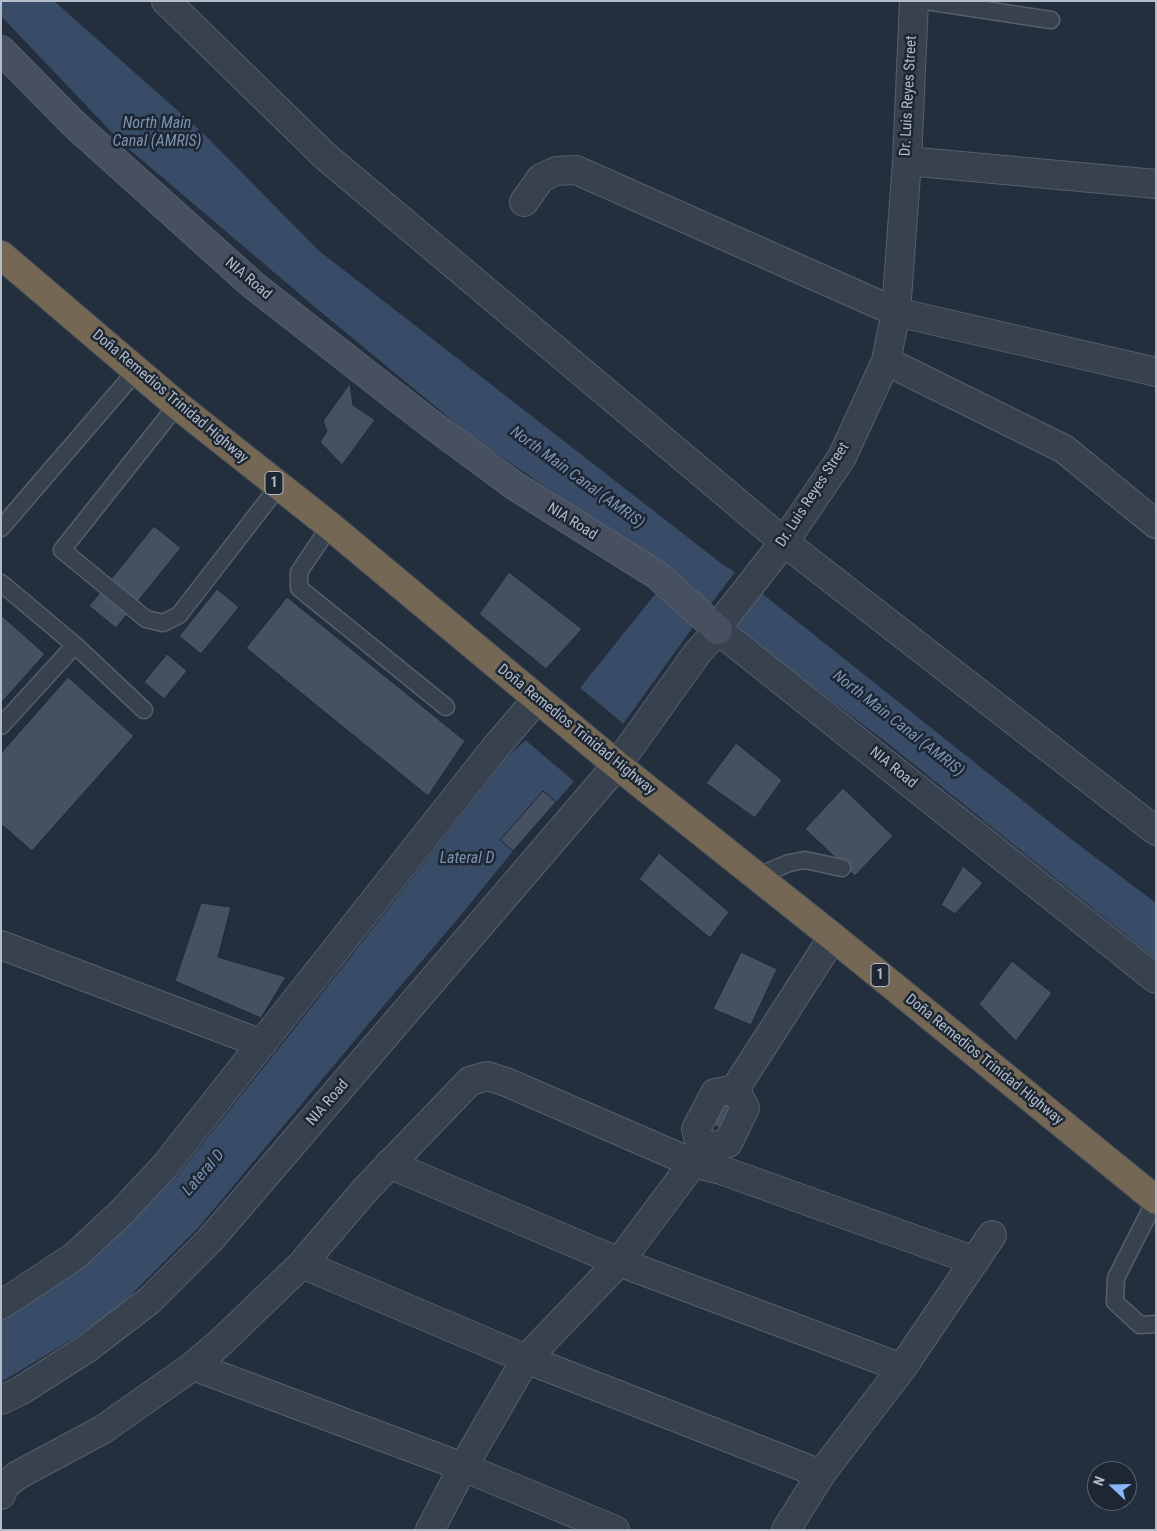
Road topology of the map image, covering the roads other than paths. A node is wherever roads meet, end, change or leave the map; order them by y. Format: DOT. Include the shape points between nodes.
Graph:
graph roads {
  1 [pos="166,1"];
  2 [pos="914,1"];
  3 [pos="926,1"];
  4 [pos="1052,20"];
  5 [pos="1,50"];
  6 [pos="906,161"];
  7 [pos="1156,184"];
  8 [pos="524,202"];
  9 [pos="1,255"];
  10 [pos="896,312"];
  11 [pos="886,362"];
  12 [pos="137,370"];
  13 [pos="1156,372"];
  14 [pos="177,405"];
  15 [pos="278,486"];
  16 [pos="1156,524"];
  17 [pos="330,526"];
  18 [pos="1,528"];
  19 [pos="784,542"];
  20 [pos="1,583"];
  21 [pos="729,613"];
  22 [pos="75,645"];
  23 [pos="543,704"];
  24 [pos="446,707"];
  25 [pos="144,710"];
  26 [pos="1,726"];
  27 [pos="609,759"];
  28 [pos="1156,831"];
  29 [pos="842,868"];
  30 [pos="758,876"];
  31 [pos="834,937"];
  32 [pos="1,944"];
  33 [pos="1156,979"];
  34 [pos="262,1044"];
  35 [pos="697,1156"];
  36 [pos="389,1164"];
  37 [pos="1156,1200"];
  38 [pos="992,1235"];
  39 [pos="975,1261"];
  40 [pos="619,1262"];
  41 [pos="302,1264"];
  42 [pos="1,1305"];
  43 [pos="1156,1324"];
  44 [pos="526,1359"];
  45 [pos="193,1366"];
  46 [pos="902,1368"];
  47 [pos="1,1400"];
  48 [pos="463,1467"];
  49 [pos="821,1474"];
  50 [pos="1,1495"];
  51 [pos="430,1530"];
  52 [pos="615,1530"];
  53 [pos="786,1530"];
  1 -- 19 [label="street" via="325,156"];
  2 -- 6 [label="street, Dr. Luis Reyes Street"];
  3 -- 4 [label="lane"];
  5 -- 21 [label="street, NIA Road" via="75,125 253,285 427,421 515,486 657,575"];
  6 -- 7 [label="street"];
  6 -- 10 [label="street, Dr. Luis Reyes Street"];
  8 -- 10 [label="street" via="541,178 556,171 576,170"];
  9 -- 12 [label="highway, Doña Remedios Trinidad Highway / 1"];
  10 -- 11 [label="street, Dr. Luis Reyes Street"];
  10 -- 13 [label="street"];
  11 -- 16 [label="street" via="1064,449"];
  11 -- 19 [label="street, Dr. Luis Reyes Street" via="842,457"];
  12 -- 14 [label="highway, Doña Remedios Trinidad Highway / 1"];
  12 -- 18 [label="lane"];
  14 -- 15 [label="highway, Doña Remedios Trinidad Highway / 1"];
  14 -- 15 [label="lane" via="62,550 146,619 163,623 179,615"];
  15 -- 17 [label="highway, Doña Remedios Trinidad Highway / 1"];
  17 -- 23 [label="highway, Doña Remedios Trinidad Highway / 1"];
  17 -- 24 [label="lane" via="300,572 299,588"];
  19 -- 21 [label="street, Dr. Luis Reyes Street"];
  19 -- 28 [label="street"];
  20 -- 22 [label="lane"];
  21 -- 27 [label="street, Dr. Luis Reyes Street"];
  21 -- 33 [label="street, NIA Road"];
  22 -- 25 [label="lane"];
  22 -- 26 [label="lane"];
  23 -- 27 [label="highway, Doña Remedios Trinidad Highway / 1"];
  23 -- 34 [label="street" via="495,748"];
  27 -- 30 [label="highway, Doña Remedios Trinidad Highway / 1"];
  27 -- 47 [label="street, NIA Road" via="210,1240 150,1300 86,1349"];
  29 -- 30 [label="lane" via="805,860"];
  30 -- 31 [label="highway, Doña Remedios Trinidad Highway / 1"];
  31 -- 35 [label="street" via="735,1089 715,1093 704,1109 696,1129"];
  31 -- 37 [label="highway, Doña Remedios Trinidad Highway / 1"];
  32 -- 34 [label="street"];
  34 -- 42 [label="street" via="165,1166 122,1212 76,1256"];
  35 -- 36 [label="street" via="487,1076 470,1081"];
  35 -- 39 [label="street" via="721,1170"];
  35 -- 40 [label="street"];
  36 -- 40 [label="street"];
  36 -- 41 [label="street"];
  37 -- 43 [label="lane" via="1116,1278 1115,1302 1140,1325"];
  38 -- 39 [label="street"];
  39 -- 46 [label="street"];
  40 -- 44 [label="street"];
  40 -- 46 [label="street"];
  41 -- 44 [label="street"];
  41 -- 45 [label="street"];
  44 -- 48 [label="street"];
  44 -- 49 [label="street"];
  45 -- 48 [label="street"];
  45 -- 50 [label="street" via="102,1430 18,1475 5,1486"];
  46 -- 49 [label="street"];
  48 -- 51 [label="street"];
  48 -- 52 [label="street"];
  49 -- 53 [label="street"];
}
